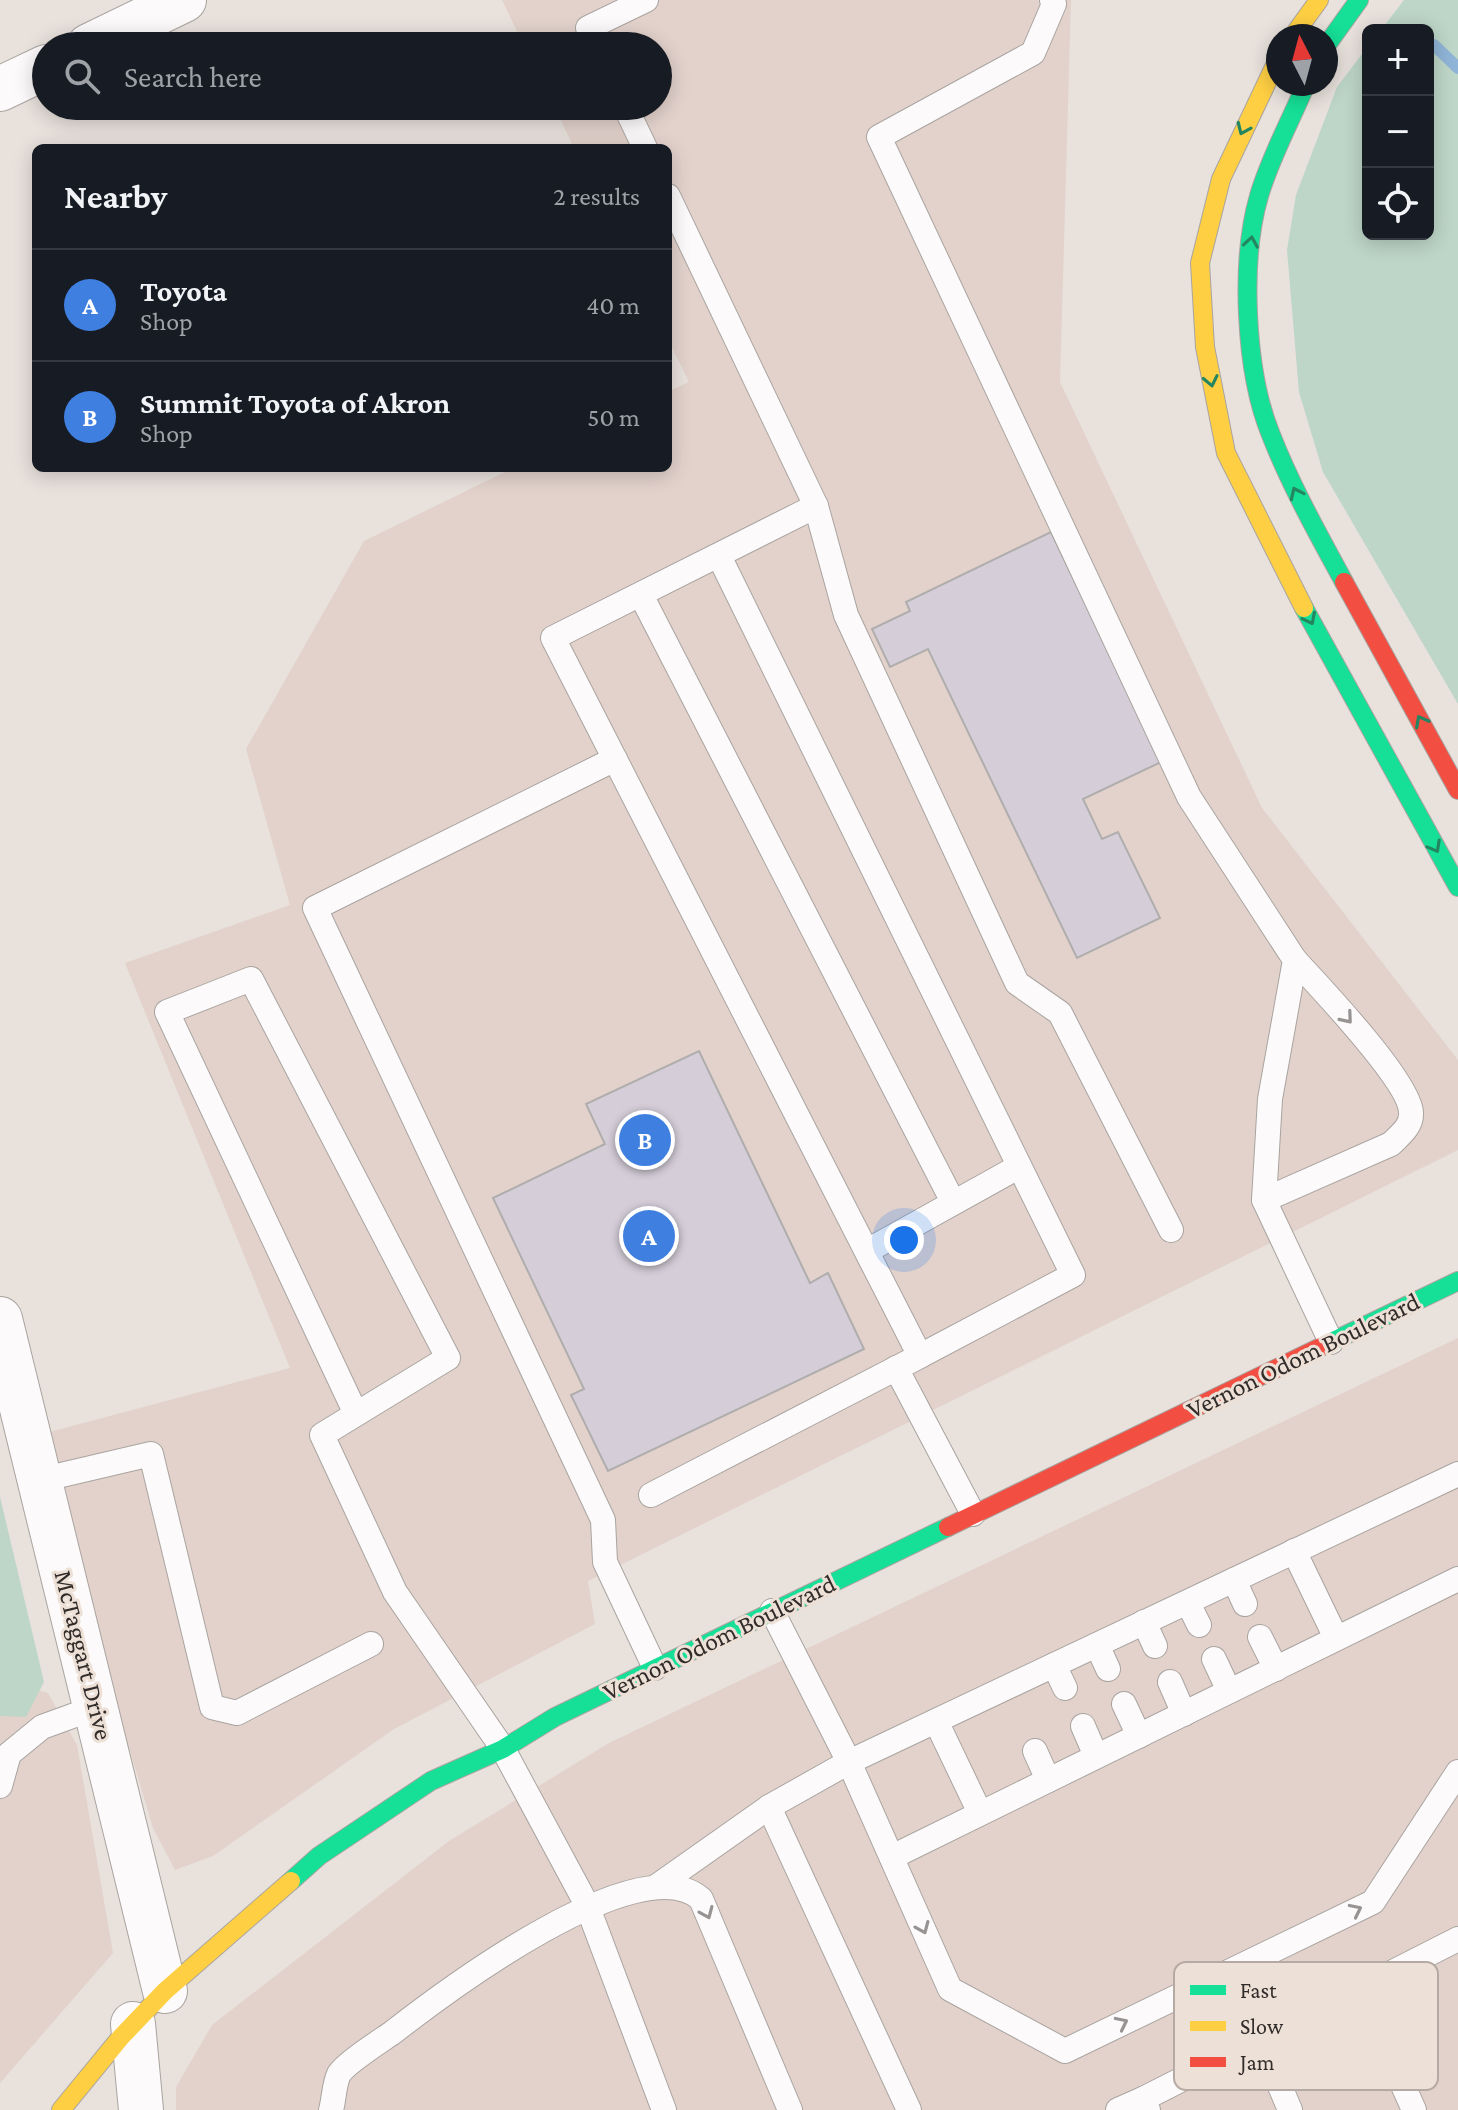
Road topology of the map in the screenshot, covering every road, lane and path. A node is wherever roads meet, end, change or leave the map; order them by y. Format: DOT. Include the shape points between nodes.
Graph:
graph roads {
  1 [pos="184,0"];
  2 [pos="646,0"];
  3 [pos="1052,0"];
  4 [pos="1319,0"];
  5 [pos="1359,0"];
  6 [pos="1302,24"];
  7 [pos="1338,29"];
  8 [pos="118,32"];
  9 [pos="590,32"];
  10 [pos="32,74"];
  11 [pos="1266,84"];
  12 [pos="0,89"];
  13 [pos="1301,96"];
  14 [pos="632,120"];
  15 [pos="643,144"];
  16 [pos="672,204"];
  17 [pos="816,506"];
  18 [pos="719,556"];
  19 [pos="641,595"];
  20 [pos="615,759"];
  21 [pos="1458,790"];
  22 [pos="1458,887"];
  23 [pos="1295,960"];
  24 [pos="1018,1167"];
  25 [pos="1264,1200"];
  26 [pos="953,1202"];
  27 [pos="1171,1230"];
  28 [pos="867,1251"];
  29 [pos="1458,1281"];
  30 [pos="0,1319"];
  31 [pos="1331,1342"];
  32 [pos="920,1356"];
  33 [pos="896,1368"];
  34 [pos="356,1414"];
  35 [pos="1458,1474"];
  36 [pos="40,1480"];
  37 [pos="651,1495"];
  38 [pos="973,1514"];
  39 [pos="1294,1551"];
  40 [pos="1458,1579"];
  41 [pos="1234,1580"];
  42 [pos="1188,1603"];
  43 [pos="1245,1604"];
  44 [pos="772,1611"];
  45 [pos="1144,1622"];
  46 [pos="1199,1625"];
  47 [pos="1260,1637"];
  48 [pos="1336,1638"];
  49 [pos="371,1644"];
  50 [pos="1097,1645"];
  51 [pos="1155,1646"];
  52 [pos="1214,1659"];
  53 [pos="1054,1665"];
  54 [pos="655,1668"];
  55 [pos="1108,1669"];
  56 [pos="1276,1669"];
  57 [pos="1170,1682"];
  58 [pos="1065,1688"];
  59 [pos="1229,1691"];
  60 [pos="1124,1704"];
  61 [pos="97,1707"];
  62 [pos="1184,1714"];
  63 [pos="936,1721"];
  64 [pos="1083,1726"];
  65 [pos="1139,1736"];
  66 [pos="503,1749"];
  67 [pos="1035,1751"];
  68 [pos="1096,1756"];
  69 [pos="849,1762"];
  70 [pos="1458,1772"];
  71 [pos="1048,1780"];
  72 [pos="0,1786"];
  73 [pos="769,1807"];
  74 [pos="980,1813"];
  75 [pos="892,1857"];
  76 [pos="657,1886"];
  77 [pos="587,1905"];
  78 [pos="1458,1939"];
  79 [pos="1249,1962"];
  80 [pos="1413,1962"];
  81 [pos="165,1991"];
  82 [pos="1174,1998"];
  83 [pos="133,2024"];
  84 [pos="1174,2088"];
  85 [pos="1282,2090"];
  86 [pos="1405,2090"];
  87 [pos="1145,2104"];
  88 [pos="61,2110"];
  89 [pos="141,2110"];
  90 [pos="331,2110"];
  91 [pos="664,2110"];
  92 [pos="790,2110"];
  93 [pos="909,2110"];
  94 [pos="1118,2110"];
  95 [pos="1290,2110"];
  96 [pos="1414,2110"];
  1 -- 8 [label="street"];
  2 -- 9 [label="lane" via="588,28"];
  3 -- 23 [label="lane" via="1033,53 879,137 1189,797"];
  4 -- 6 [label="main road"];
  5 -- 7 [label="main road"];
  10 -- 12 [label="street"];
  11 -- 22 [label="main road, one-way" via="1221,179 1200,263 1205,347 1226,453 1316,631"];
  21 -- 13 [label="main road, one-way" via="1299,500 1269,432 1245,282 1259,196"];
  14 -- 15 [label="lane"];
  16 -- 17 [label="lane"];
  17 -- 18 [label="lane"];
  17 -- 27 [label="lane" via="846,615 1017,983 1060,1013"];
  18 -- 19 [label="lane"];
  18 -- 24 [label="lane"];
  19 -- 20 [label="lane" via="553,638"];
  19 -- 26 [label="lane"];
  20 -- 28 [label="lane"];
  20 -- 54 [label="lane" via="315,908 603,1520 605,1562"];
  23 -- 25 [label="lane" via="1270,1099"];
  23 -- 25 [label="lane, one-way" via="1370,1046 1412,1114 1391,1144"];
  24 -- 26 [label="lane"];
  24 -- 32 [label="lane" via="1073,1275"];
  25 -- 31 [label="lane"];
  26 -- 28 [label="lane"];
  28 -- 32 [label="lane"];
  29 -- 31 [label="main road, Vernon Odom Boulevard"];
  30 -- 36 [label="street, McTaggart Drive"];
  31 -- 38 [label="main road, Vernon Odom Boulevard"];
  32 -- 33 [label="lane"];
  33 -- 37 [label="lane"];
  33 -- 38 [label="lane"];
  34 -- 34 [label="lane" via="448,1358 251,979 167,1012"];
  34 -- 66 [label="lane" via="322,1435 395,1592"];
  35 -- 39 [label="lane"];
  36 -- 49 [label="lane" via="151,1454 212,1707 237,1713"];
  36 -- 61 [label="street, McTaggart Drive"];
  38 -- 44 [label="main road, Vernon Odom Boulevard"];
  39 -- 41 [label="lane"];
  39 -- 48 [label="lane"];
  40 -- 48 [label="lane"];
  41 -- 42 [label="lane"];
  41 -- 43 [label="lane"];
  42 -- 45 [label="lane"];
  42 -- 46 [label="lane"];
  44 -- 54 [label="main road, Vernon Odom Boulevard"];
  44 -- 69 [label="lane"];
  45 -- 50 [label="lane"];
  45 -- 51 [label="lane"];
  47 -- 56 [label="lane"];
  48 -- 56 [label="lane"];
  50 -- 53 [label="lane"];
  50 -- 55 [label="lane"];
  52 -- 59 [label="lane"];
  53 -- 58 [label="lane"];
  53 -- 63 [label="lane" via="1010,1699"];
  54 -- 66 [label="main road, Vernon Odom Boulevard"];
  56 -- 59 [label="lane"];
  57 -- 62 [label="lane"];
  59 -- 62 [label="lane"];
  60 -- 65 [label="lane"];
  61 -- 72 [label="lane" via="42,1727 9,1754"];
  61 -- 81 [label="street, McTaggart Drive"];
  62 -- 65 [label="lane"];
  63 -- 69 [label="lane"];
  63 -- 74 [label="lane"];
  64 -- 68 [label="lane"];
  65 -- 68 [label="lane"];
  66 -- 77 [label="lane"];
  66 -- 81 [label="main road, Vernon Odom Boulevard" via="431,1781 319,1856"];
  67 -- 71 [label="lane"];
  68 -- 71 [label="lane"];
  69 -- 73 [label="lane"];
  69 -- 75 [label="lane"];
  79 -- 70 [label="lane, one-way" via="1373,1902"];
  71 -- 74 [label="lane"];
  73 -- 76 [label="lane"];
  73 -- 93 [label="lane"];
  74 -- 75 [label="lane"];
  75 -- 82 [label="lane, one-way" via="950,1989 1065,2051"];
  76 -- 77 [label="lane"];
  76 -- 92 [label="lane, one-way" via="694,1892 701,1899"];
  77 -- 90 [label="lane" via="459,1980 339,2073"];
  77 -- 91 [label="lane"];
  78 -- 80 [label="lane"];
  81 -- 83 [label="main road, Vernon Odom Boulevard"];
  83 -- 88 [label="main road, Vernon Odom Boulevard"];
  83 -- 89 [label="street"];
  84 -- 87 [label="lane"];
  85 -- 95 [label="lane"];
  86 -- 96 [label="lane"];
  87 -- 94 [label="lane"];
}
